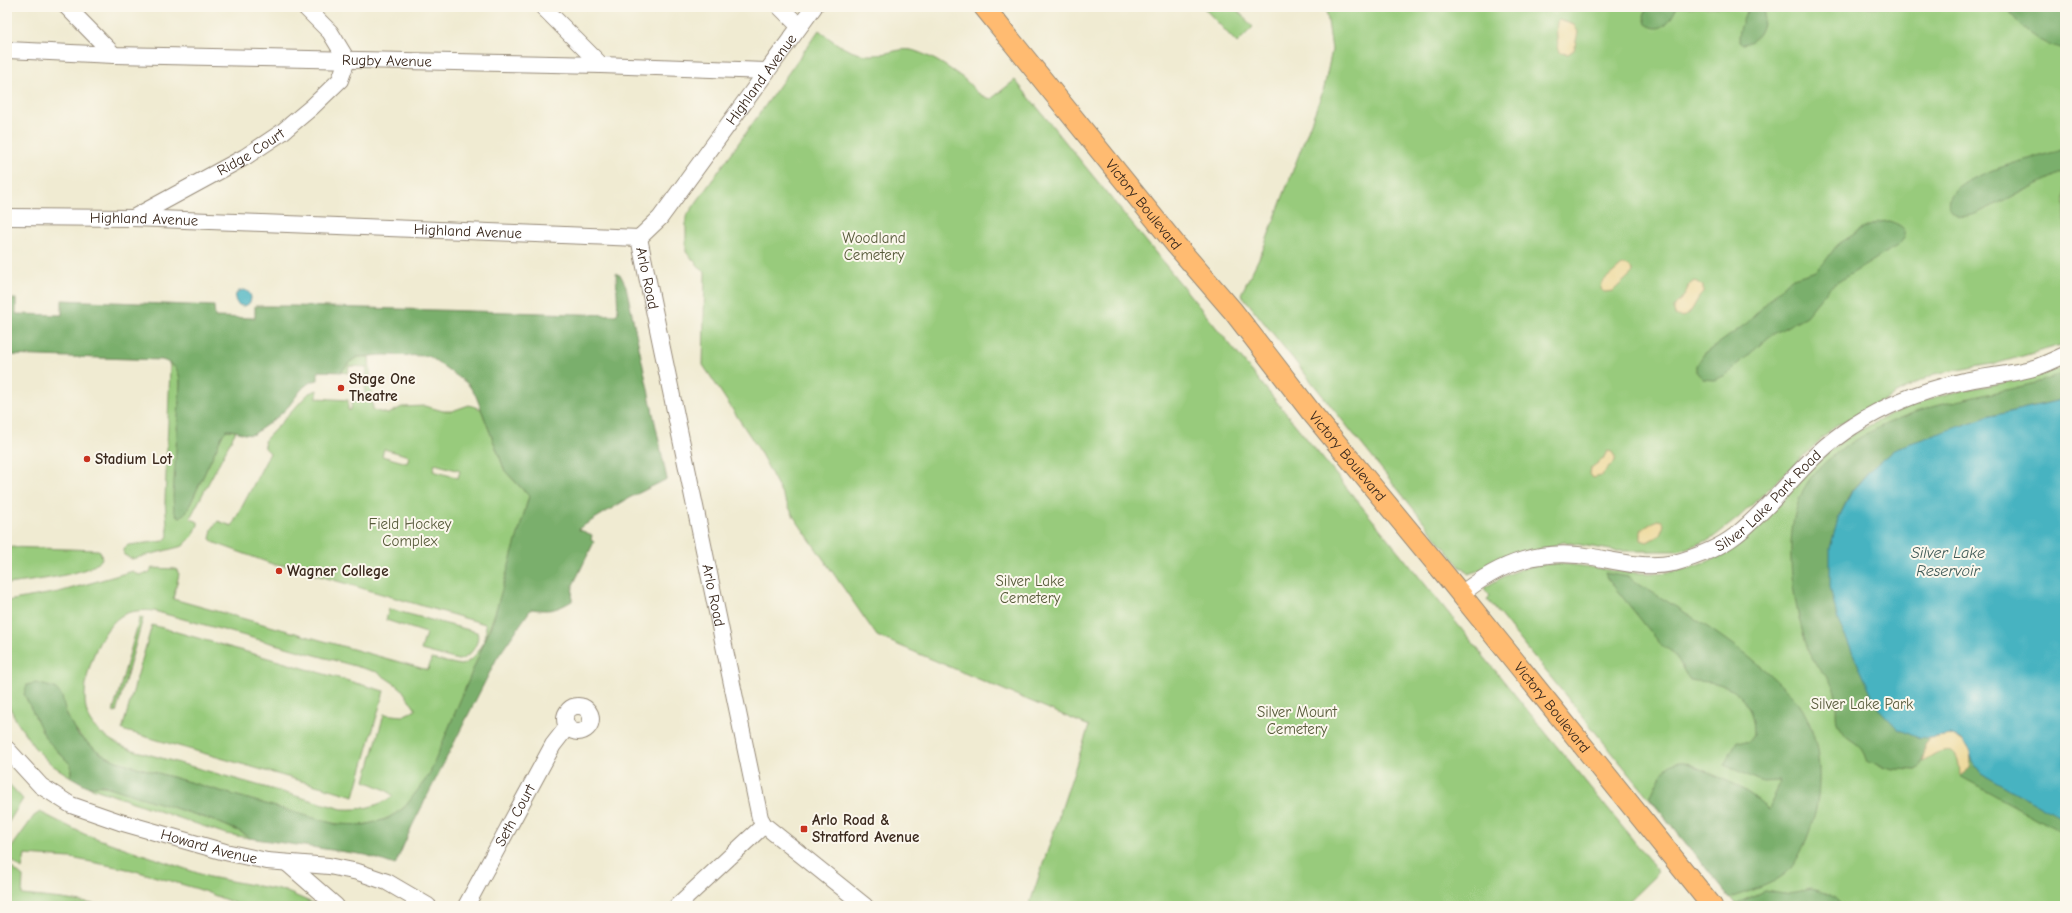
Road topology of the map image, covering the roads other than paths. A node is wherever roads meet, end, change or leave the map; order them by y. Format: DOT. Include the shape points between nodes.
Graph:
graph roads {
  1 [pos="67,7"];
  2 [pos="305,7"];
  3 [pos="542,7"];
  4 [pos="780,7"];
  5 [pos="814,7"];
  6 [pos="984,7"];
  7 [pos="800,26"];
  8 [pos="7,50"];
  9 [pos="114,54"];
  10 [pos="347,60"];
  11 [pos="601,65"];
  12 [pos="766,71"];
  13 [pos="7,216"];
  14 [pos="133,218"];
  15 [pos="639,238"];
  16 [pos="2065,355"];
  17 [pos="1460,595"];
  18 [pos="567,727"];
  19 [pos="7,749"];
  20 [pos="764,825"];
  21 [pos="288,864"];
  22 [pos="336,906"];
  23 [pos="428,906"];
  24 [pos="466,906"];
  25 [pos="677,906"];
  26 [pos="865,906"];
  27 [pos="1712,906"];
  1 -- 9 [label="street"];
  2 -- 10 [label="street" via="330,32"];
  3 -- 11 [label="street"];
  4 -- 7 [label="street"];
  5 -- 7 [label="street, Highland Avenue"];
  6 -- 17 [label="main road, Victory Boulevard" via="1176,245 1233,311 1287,382"];
  7 -- 12 [label="street, Highland Avenue"];
  8 -- 9 [label="street, Rugby Avenue"];
  9 -- 10 [label="street, Rugby Avenue"];
  10 -- 11 [label="street, Rugby Avenue"];
  10 -- 14 [label="street, Ridge Court" via="340,80 281,133 244,157"];
  11 -- 12 [label="street, Rugby Avenue"];
  12 -- 15 [label="street, Highland Avenue" via="660,218"];
  13 -- 14 [label="street, Highland Avenue"];
  14 -- 15 [label="street, Highland Avenue"];
  15 -- 20 [label="street, Arlo Road" via="756,802"];
  16 -- 17 [label="street, Silver Lake Park Road" via="2037,367 1923,392 1853,426 1821,449 1736,536 1694,558 1648,566 1579,555 1553,554 1527,558 1480,579"];
  17 -- 27 [label="main road, Victory Boulevard"];
  18 -- 24 [label="street, Seth Court" via="552,745"];
  19 -- 21 [label="street, Howard Avenue" via="41,786 71,805 225,852"];
  20 -- 25 [label="street"];
  20 -- 26 [label="street"];
  21 -- 22 [label="street"];
  21 -- 23 [label="street, Howard Avenue" via="329,866 358,872 387,882"];
}
